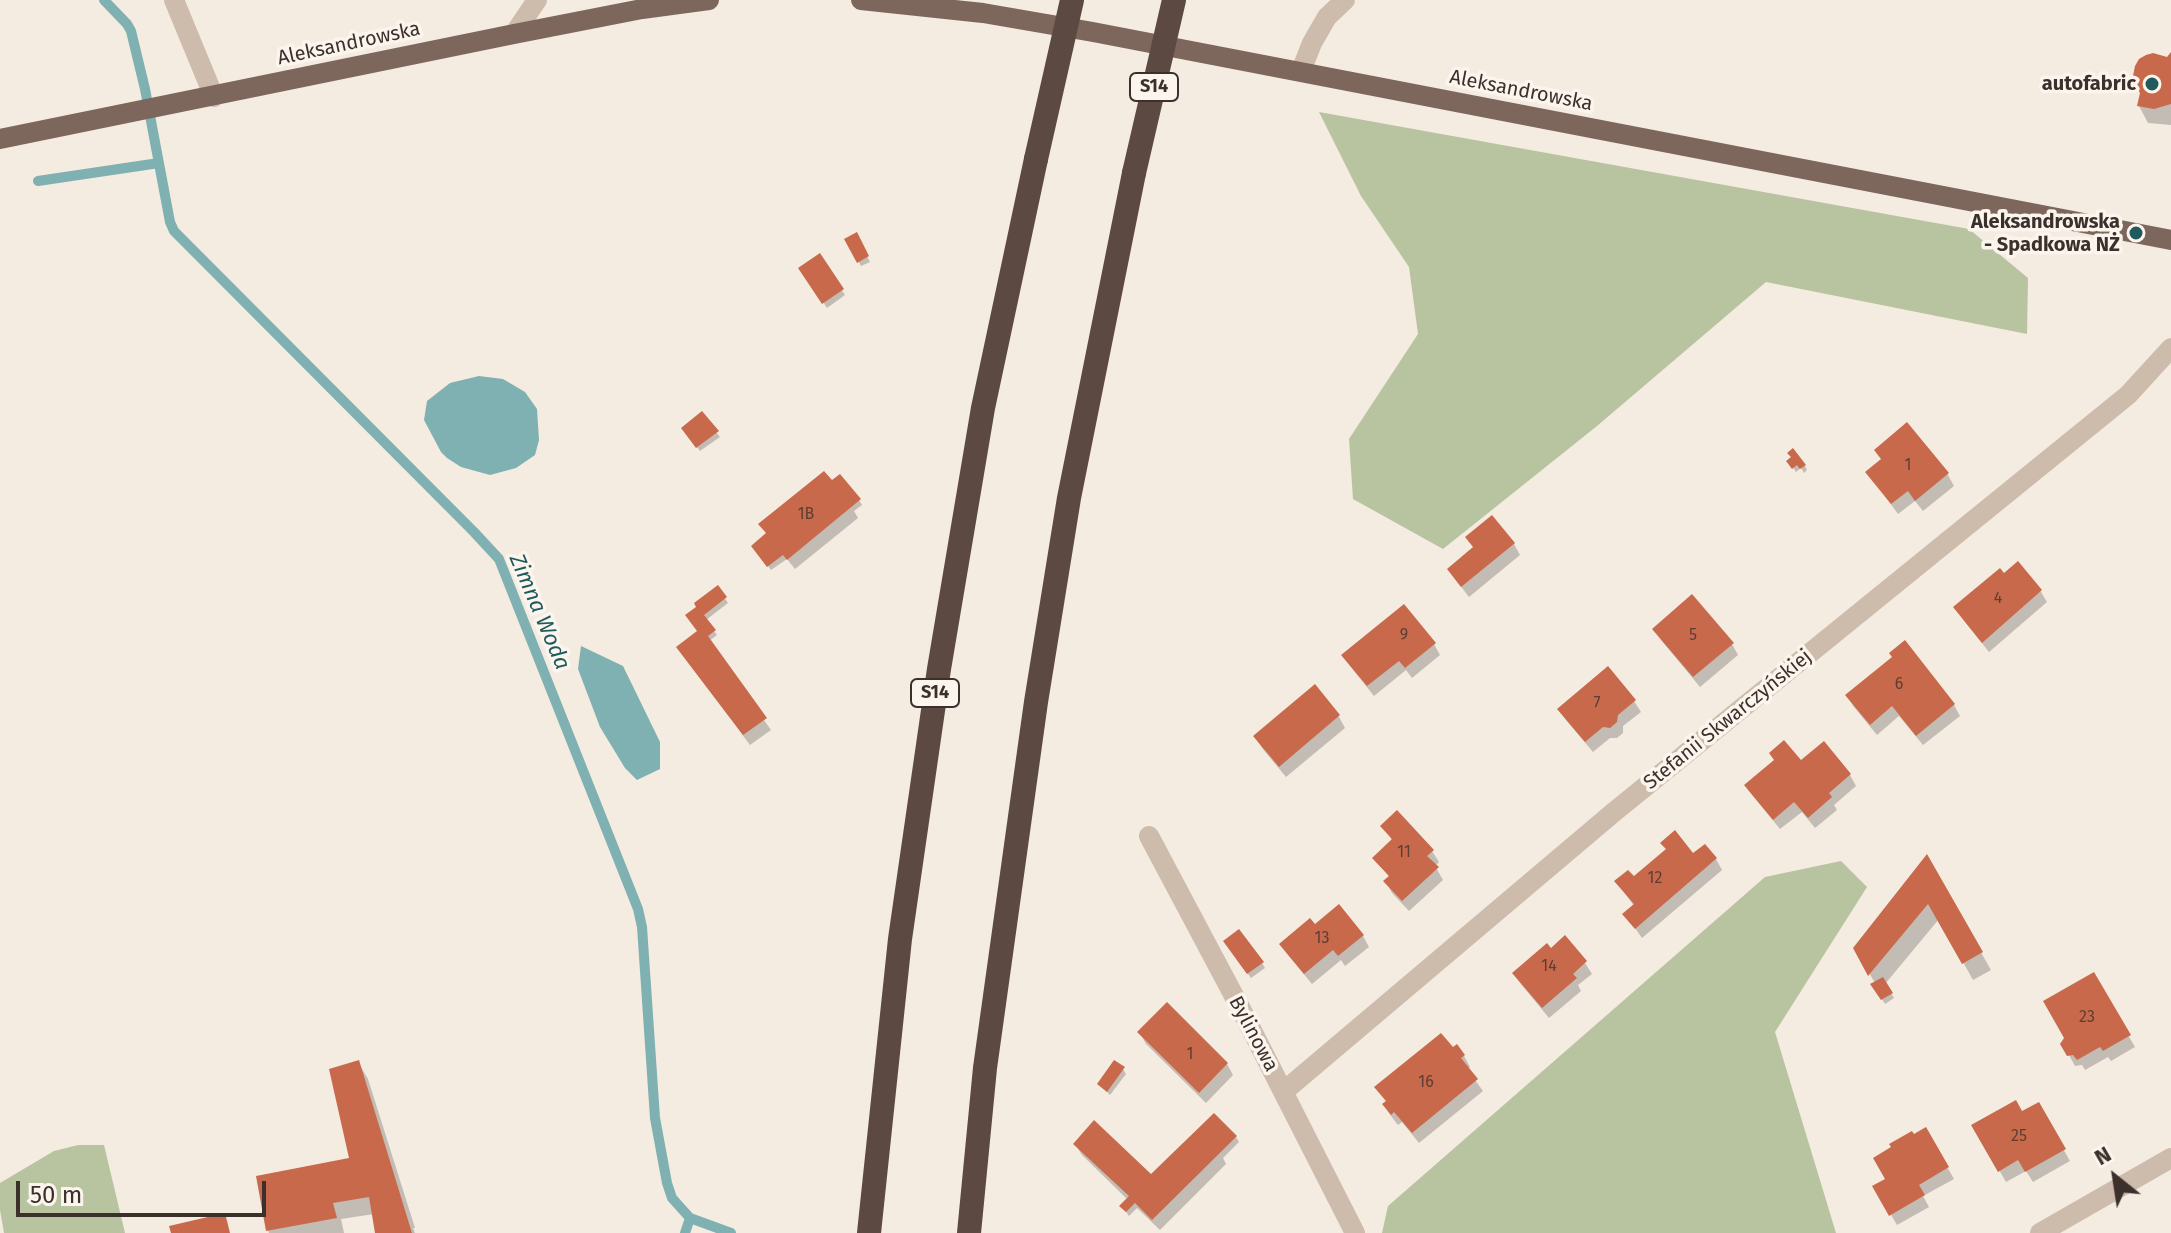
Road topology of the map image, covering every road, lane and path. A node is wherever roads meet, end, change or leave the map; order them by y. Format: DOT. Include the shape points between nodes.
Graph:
graph roads {
  1 [pos="174,0"];
  2 [pos="537,0"];
  3 [pos="709,0"];
  4 [pos="861,0"];
  5 [pos="1072,0"];
  6 [pos="1174,0"];
  7 [pos="1345,0"];
  8 [pos="514,34"];
  9 [pos="1301,71"];
  10 [pos="214,97"];
  11 [pos="0,139"];
  12 [pos="2171,240"];
  13 [pos="2171,348"];
  14 [pos="1149,836"];
  15 [pos="1283,1092"];
  16 [pos="2171,1158"];
  17 [pos="869,1233"];
  18 [pos="969,1233"];
  19 [pos="1355,1233"];
  20 [pos="2040,1233"];
  1 -- 10 [label="street"];
  2 -- 8 [label="street"];
  3 -- 8 [label="main road, Aleksandrowska"];
  4 -- 9 [label="main road, Aleksandrowska" via="983,13"];
  5 -- 17 [label="highway, S14, bridge" via="983,408 939,669 900,939"];
  6 -- 18 [label="highway, S14, bridge" via="1069,498 985,1068"];
  7 -- 9 [label="street" via="1327,17"];
  8 -- 10 [label="main road, Aleksandrowska"];
  9 -- 12 [label="main road, Aleksandrowska"];
  10 -- 11 [label="main road, Aleksandrowska"];
  13 -- 15 [label="street, Stefanii Skwarczyńskiej" via="2128,395 1614,812"];
  14 -- 15 [label="street, Bylinowa"];
  15 -- 19 [label="street, Bylinowa"];
  16 -- 20 [label="street"];
}
